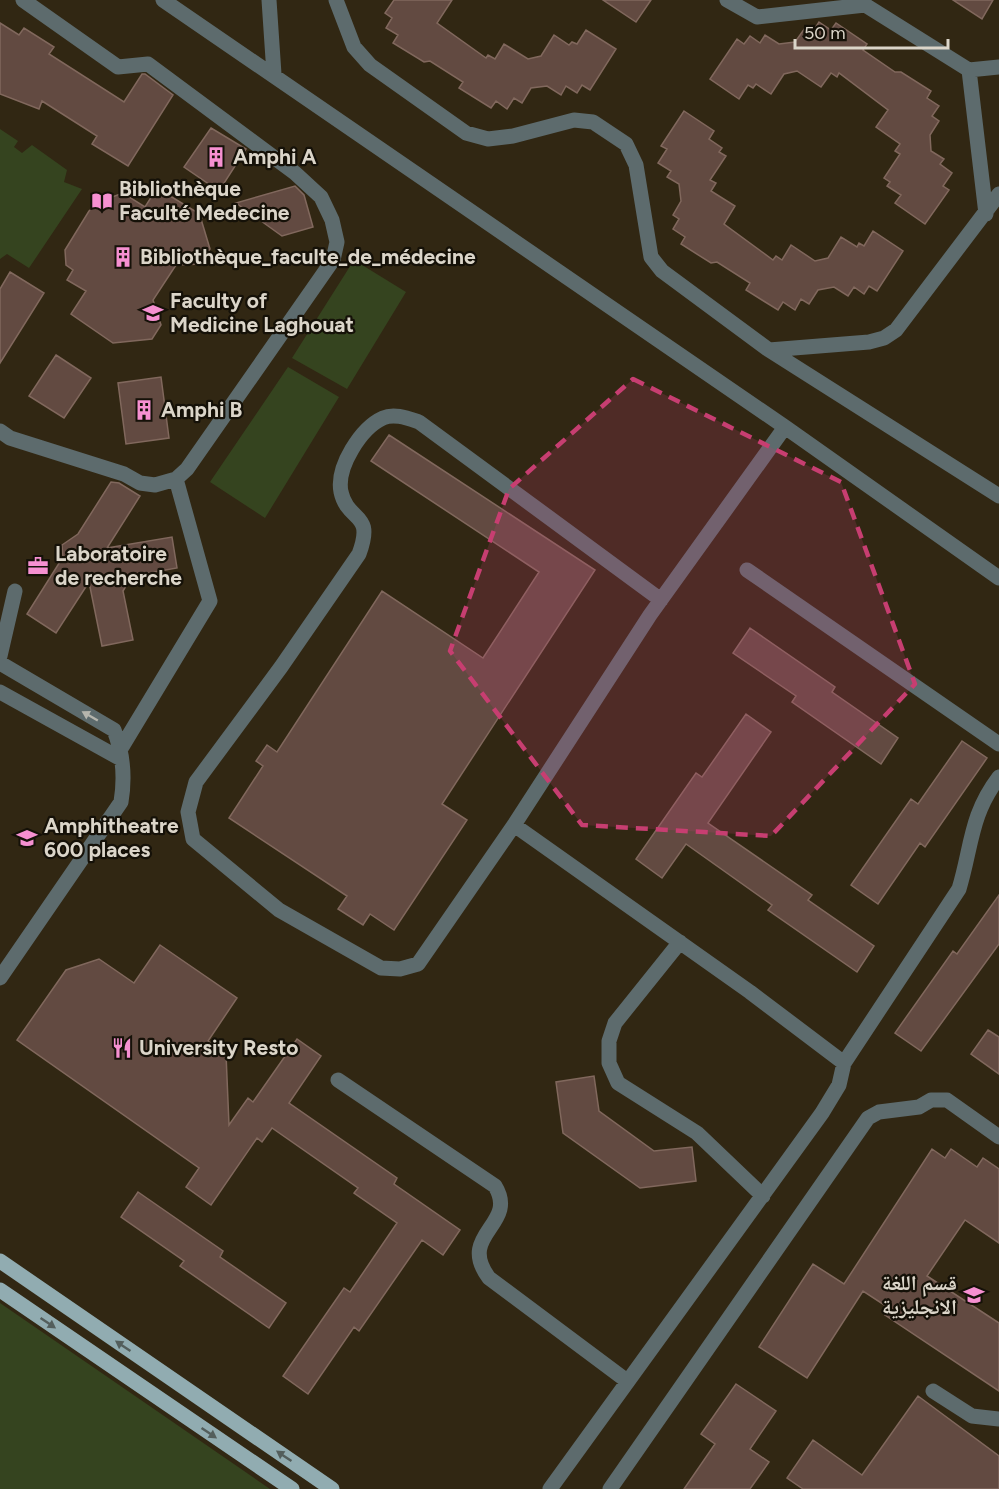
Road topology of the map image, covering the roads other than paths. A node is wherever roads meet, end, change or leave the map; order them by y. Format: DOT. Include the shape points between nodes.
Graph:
graph roads {
  1 [pos="23,0"];
  2 [pos="163,0"];
  3 [pos="269,0"];
  4 [pos="336,0"];
  5 [pos="727,0"];
  6 [pos="865,2"];
  7 [pos="999,67"];
  8 [pos="969,70"];
  9 [pos="274,74"];
  10 [pos="999,194"];
  11 [pos="986,213"];
  12 [pos="769,350"];
  13 [pos="785,427"];
  14 [pos="0,431"];
  15 [pos="176,479"];
  16 [pos="999,496"];
  17 [pos="747,570"];
  18 [pos="999,578"];
  19 [pos="15,591"];
  20 [pos="662,600"];
  21 [pos="0,656"];
  22 [pos="0,663"];
  23 [pos="0,692"];
  24 [pos="999,744"];
  25 [pos="121,755"];
  26 [pos="999,777"];
  27 [pos="514,825"];
  28 [pos="680,942"];
  29 [pos="0,978"];
  30 [pos="844,1064"];
  31 [pos="338,1080"];
  32 [pos="999,1137"];
  33 [pos="763,1196"];
  34 [pos="0,1261"];
  35 [pos="0,1290"];
  36 [pos="627,1381"];
  37 [pos="933,1391"];
  38 [pos="999,1419"];
  39 [pos="292,1489"];
  40 [pos="332,1489"];
  41 [pos="550,1489"];
  42 [pos="610,1489"];
  1 -- 15 [label="street" via="118,67 148,64 295,173 321,197 332,220 337,242 333,260 209,441"];
  2 -- 9 [label="street"];
  3 -- 9 [label="street"];
  4 -- 12 [label="street" via="354,47 370,65 466,133 488,138 513,136 574,120 593,122 626,144 636,165 651,257 662,271"];
  5 -- 6 [label="street" via="757,17"];
  6 -- 8 [label="street"];
  7 -- 8 [label="street"];
  8 -- 11 [label="street"];
  9 -- 13 [label="street"];
  10 -- 11 [label="street"];
  11 -- 12 [label="street" via="896,330 884,338"];
  12 -- 16 [label="street"];
  13 -- 18 [label="street"];
  13 -- 20 [label="street"];
  14 -- 15 [label="street" via="10,438 124,474 140,483 155,485"];
  15 -- 25 [label="street" via="210,601"];
  17 -- 24 [label="street"];
  19 -- 21 [label="street"];
  20 -- 27 [label="street"];
  20 -- 27 [label="street" via="419,422 401,416 384,417 367,428 342,472 341,492 363,522 365,536 359,554 196,782 188,812 193,839 279,910 381,968 400,969 418,964"];
  25 -- 22 [label="street, one-way" via="114,730"];
  23 -- 25 [label="street"];
  25 -- 29 [label="street" via="121,802"];
  26 -- 30 [label="street" via="983,798 959,890"];
  27 -- 28 [label="street"];
  28 -- 30 [label="street"];
  28 -- 33 [label="street" via="615,1023 609,1041 609,1063 618,1083 697,1132"];
  30 -- 33 [label="street" via="839,1085 822,1113"];
  31 -- 36 [label="street" via="495,1186 501,1197 501,1210 482,1242 480,1265 489,1278"];
  32 -- 42 [label="street" via="947,1100 879,1112 868,1118"];
  33 -- 36 [label="street"];
  40 -- 34 [label="main road, one-way"];
  35 -- 39 [label="main road, one-way"];
  36 -- 41 [label="street"];
  37 -- 38 [label="street" via="972,1416"];
}
